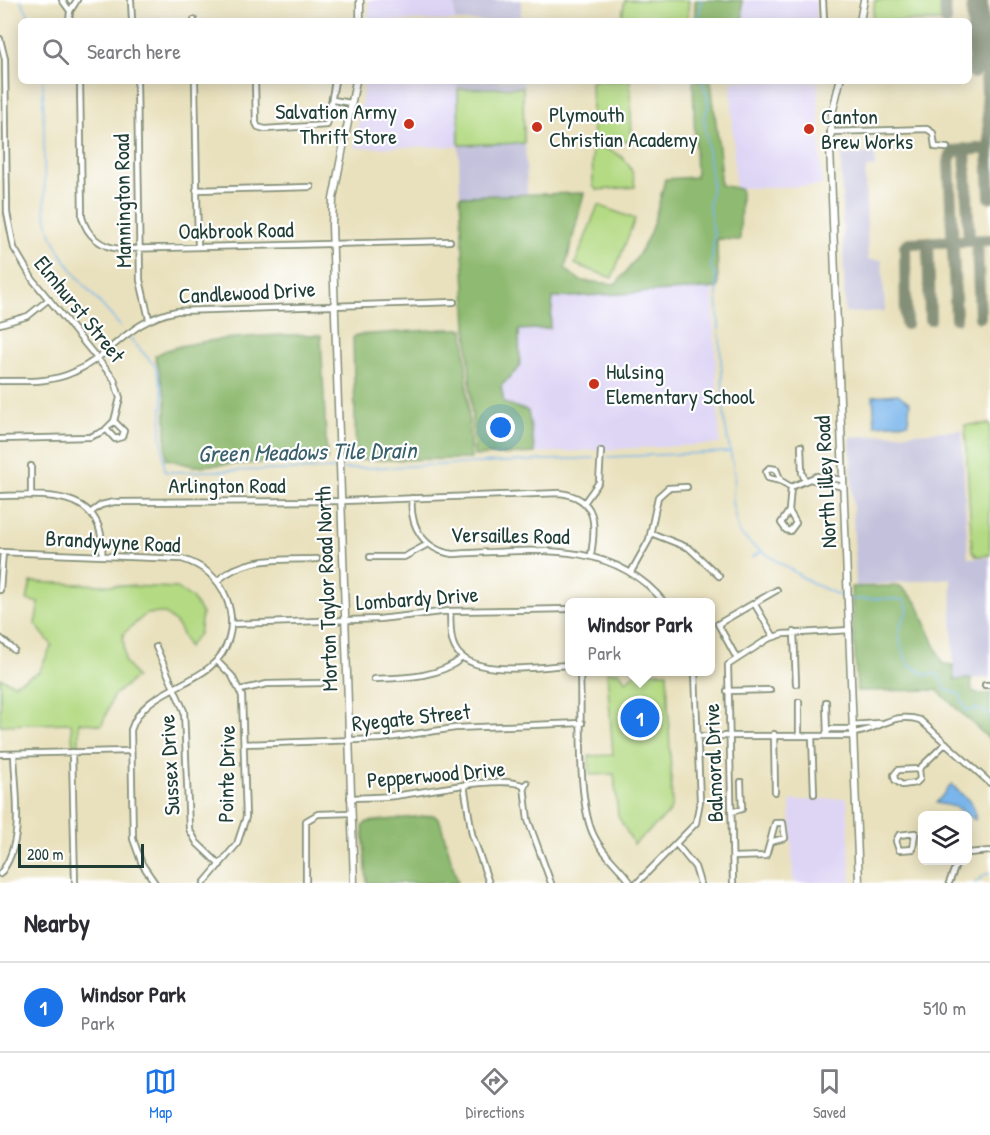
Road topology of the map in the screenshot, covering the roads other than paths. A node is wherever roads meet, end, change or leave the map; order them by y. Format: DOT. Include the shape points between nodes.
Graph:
graph roads {
  1 [pos="62,0"];
  2 [pos="77,0"];
  3 [pos="131,0"];
  4 [pos="360,0"];
  5 [pos="823,0"];
  6 [pos="864,0"];
  7 [pos="70,11"];
  8 [pos="69,18"];
  9 [pos="132,18"];
  10 [pos="360,18"];
  11 [pos="824,18"];
  12 [pos="861,18"];
  13 [pos="0,39"];
  14 [pos="3,84"];
  15 [pos="80,84"];
  16 [pos="137,84"];
  17 [pos="195,84"];
  18 [pos="255,84"];
  19 [pos="335,84"];
  20 [pos="355,84"];
  21 [pos="839,84"];
  22 [pos="333,100"];
  23 [pos="351,103"];
  24 [pos="332,106"];
  25 [pos="350,111"];
  26 [pos="830,132"];
  27 [pos="947,148"];
  28 [pos="311,187"];
  29 [pos="196,190"];
  30 [pos="450,241"];
  31 [pos="332,246"];
  32 [pos="198,247"];
  33 [pos="140,248"];
  34 [pos="49,299"];
  35 [pos="454,302"];
  36 [pos="335,305"];
  37 [pos="149,319"];
  38 [pos="0,324"];
  39 [pos="97,357"];
  40 [pos="0,381"];
  41 [pos="114,421"];
  42 [pos="106,429"];
  43 [pos="0,439"];
  44 [pos="801,446"];
  45 [pos="601,451"];
  46 [pos="31,466"];
  47 [pos="808,480"];
  48 [pos="781,481"];
  49 [pos="843,484"];
  50 [pos="687,487"];
  51 [pos="791,487"];
  52 [pos="0,496"];
  53 [pos="31,496"];
  54 [pos="412,498"];
  55 [pos="342,501"];
  56 [pos="584,503"];
  57 [pos="789,511"];
  58 [pos="90,513"];
  59 [pos="651,533"];
  60 [pos="428,544"];
  61 [pos="2,552"];
  62 [pos="591,555"];
  63 [pos="102,556"];
  64 [pos="370,557"];
  65 [pos="317,559"];
  66 [pos="630,572"];
  67 [pos="719,576"];
  68 [pos="217,581"];
  69 [pos="0,590"];
  70 [pos="777,590"];
  71 [pos="659,598"];
  72 [pos="754,603"];
  73 [pos="565,609"];
  74 [pos="450,611"];
  75 [pos="346,620"];
  76 [pos="231,624"];
  77 [pos="850,630"];
  78 [pos="794,632"];
  79 [pos="774,637"];
  80 [pos="0,638"];
  81 [pos="156,647"];
  82 [pos="14,650"];
  83 [pos="736,657"];
  84 [pos="462,658"];
  85 [pos="217,661"];
  86 [pos="565,665"];
  87 [pos="580,676"];
  88 [pos="695,676"];
  89 [pos="374,679"];
  90 [pos="321,683"];
  91 [pos="796,684"];
  92 [pos="175,688"];
  93 [pos="240,690"];
  94 [pos="770,690"];
  95 [pos="727,691"];
  96 [pos="799,702"];
  97 [pos="826,702"];
  98 [pos="582,723"];
  99 [pos="853,731"];
  100 [pos="774,734"];
  101 [pos="827,734"];
  102 [pos="698,736"];
  103 [pos="728,736"];
  104 [pos="799,736"];
  105 [pos="812,736"];
  106 [pos="349,740"];
  107 [pos="946,743"];
  108 [pos="244,744"];
  109 [pos="129,751"];
  110 [pos="72,752"];
  111 [pos="0,754"];
  112 [pos="14,754"];
  113 [pos="919,769"];
  114 [pos="741,782"];
  115 [pos="990,783"];
  116 [pos="464,785"];
  117 [pos="775,792"];
  118 [pos="814,794"];
  119 [pos="350,798"];
  120 [pos="731,812"];
  121 [pos="351,813"];
  122 [pos="915,833"];
  123 [pos="770,842"];
  124 [pos="677,846"];
  125 [pos="990,851"];
  126 [pos="972,853"];
  127 [pos="733,857"];
  128 [pos="220,865"];
  129 [pos="956,865"];
  130 [pos="0,874"];
  131 [pos="152,882"];
  132 [pos="75,883"];
  133 [pos="204,883"];
  134 [pos="306,883"];
  135 [pos="354,883"];
  136 [pos="489,883"];
  137 [pos="552,883"];
  138 [pos="631,883"];
  139 [pos="637,883"];
  140 [pos="700,883"];
  141 [pos="734,883"];
  142 [pos="859,883"];
  143 [pos="949,883"];
  1 -- 7 [label="street"];
  2 -- 7 [label="street"];
  3 -- 9 [label="street"];
  4 -- 10 [label="street"];
  5 -- 11 [label="street"];
  6 -- 12 [label="street"];
  7 -- 8 [label="street"];
  13 -- 14 [label="street, Elmhurst Street" via="5,59"];
  14 -- 34 [label="street, Elmhurst Street" via="9,230 21,263"];
  15 -- 33 [label="street, Oakbrook Road" via="84,225 104,245"];
  16 -- 33 [label="street, Mannington Road"];
  17 -- 29 [label="street"];
  18 -- 24 [label="street" via="258,127 321,127 327,125"];
  19 -- 22 [label="street"];
  20 -- 23 [label="street, Morton Taylor Road North"];
  21 -- 26 [label="street, North Lilley Road"];
  22 -- 23 [label="street"];
  22 -- 24 [label="street"];
  23 -- 25 [label="street, Morton Taylor Road North"];
  24 -- 25 [label="street"];
  25 -- 31 [label="street, Morton Taylor Road North" via="333,199"];
  26 -- 27 [label="street" via="927,129 933,132 935,147"];
  26 -- 49 [label="street, North Lilley Road"];
  28 -- 29 [label="street"];
  29 -- 32 [label="street"];
  30 -- 31 [label="street, Oakbrook Road"];
  31 -- 32 [label="street, Oakbrook Road"];
  31 -- 36 [label="street, Morton Taylor Road North"];
  32 -- 33 [label="street, Oakbrook Road"];
  33 -- 37 [label="street, Mannington Road" via="141,291"];
  34 -- 38 [label="street" via="28,316"];
  34 -- 39 [label="street, Elmhurst Street"];
  35 -- 36 [label="street, Candlewood Drive"];
  36 -- 37 [label="street, Candlewood Drive" via="185,310"];
  36 -- 55 [label="street, Morton Taylor Road North"];
  37 -- 39 [label="street, Candlewood Drive"];
  39 -- 40 [label="street, Candlewood Drive" via="60,377"];
  39 -- 41 [label="street, Elmhurst Street" via="118,387 120,401"];
  41 -- 42 [label="street"];
  41 -- 42 [label="street, Elmhurst Street" via="123,431 122,437 115,439"];
  42 -- 43 [label="street" via="80,438"];
  44 -- 47 [label="street"];
  45 -- 56 [label="street" via="598,482"];
  46 -- 53 [label="street"];
  47 -- 49 [label="street"];
  47 -- 51 [label="street"];
  48 -- 51 [label="street"];
  49 -- 77 [label="street, North Lilley Road"];
  50 -- 59 [label="street" via="668,488 660,493"];
  51 -- 57 [label="street"];
  52 -- 53 [label="street"];
  53 -- 58 [label="street" via="65,498"];
  54 -- 55 [label="street, Arlington Road"];
  54 -- 56 [label="street, Arlington Road" via="560,493"];
  54 -- 60 [label="street, Versailles Road" via="414,524"];
  55 -- 58 [label="street, Arlington Road" via="114,502"];
  55 -- 75 [label="street, Morton Taylor Road North"];
  56 -- 62 [label="street" via="594,524"];
  58 -- 63 [label="street" via="100,533"];
  59 -- 66 [label="street"];
  59 -- 67 [label="street" via="689,548"];
  60 -- 62 [label="street, Versailles Road" via="453,554 557,550"];
  60 -- 64 [label="street" via="404,557"];
  61 -- 63 [label="street, Brandywyne Road"];
  61 -- 69 [label="street"];
  62 -- 66 [label="street, Versailles Road"];
  63 -- 68 [label="street, Brandywyne Road" via="182,559 201,567"];
  65 -- 68 [label="street" via="247,563"];
  66 -- 71 [label="street, Versailles Road"];
  68 -- 76 [label="street" via="228,600"];
  70 -- 72 [label="street"];
  72 -- 79 [label="street"];
  72 -- 83 [label="street" via="718,624"];
  73 -- 74 [label="street, Lombardy Drive"];
  74 -- 75 [label="street, Lombardy Drive"];
  74 -- 84 [label="street" via="452,640"];
  75 -- 76 [label="street, Lombardy Drive"];
  75 -- 106 [label="street, Morton Taylor Road North"];
  76 -- 85 [label="street" via="227,644"];
  77 -- 78 [label="street"];
  77 -- 99 [label="street, North Lilley Road"];
  78 -- 79 [label="street"];
  78 -- 91 [label="street"];
  79 -- 83 [label="street"];
  80 -- 82 [label="street"];
  81 -- 92 [label="street, Sussex Drive"];
  83 -- 95 [label="street, Balmoral Drive" via="727,668"];
  84 -- 86 [label="street" via="483,668"];
  84 -- 89 [label="street" via="419,675"];
  85 -- 92 [label="street"];
  85 -- 93 [label="street"];
  87 -- 98 [label="street"];
  88 -- 102 [label="street"];
  90 -- 93 [label="street" via="267,684"];
  92 -- 109 [label="street" via="139,712 131,730"];
  92 -- 128 [label="street, Sussex Drive" via="186,718 189,829 197,843"];
  93 -- 108 [label="street, Pointe Drive"];
  94 -- 95 [label="street"];
  95 -- 103 [label="street, Balmoral Drive"];
  96 -- 104 [label="street"];
  97 -- 101 [label="street"];
  98 -- 106 [label="street, Ryegate Street" via="455,728 387,739"];
  98 -- 138 [label="street" via="584,798 592,831 602,851"];
  99 -- 101 [label="street"];
  99 -- 107 [label="street" via="867,732 888,719 917,718"];
  99 -- 142 [label="street, North Lilley Road"];
  100 -- 103 [label="street"];
  100 -- 104 [label="street"];
  100 -- 117 [label="street"];
  101 -- 105 [label="street"];
  102 -- 103 [label="street"];
  102 -- 124 [label="street" via="699,812 693,829"];
  103 -- 120 [label="street, Balmoral Drive"];
  104 -- 105 [label="street"];
  105 -- 118 [label="street"];
  106 -- 108 [label="street, Ryegate Street"];
  106 -- 119 [label="street, Morton Taylor Road North"];
  107 -- 113 [label="street"];
  107 -- 115 [label="street"];
  108 -- 128 [label="street, Pointe Drive" via="244,824 237,844"];
  109 -- 110 [label="street"];
  109 -- 131 [label="street" via="133,839"];
  110 -- 112 [label="street"];
  110 -- 132 [label="street"];
  111 -- 112 [label="street"];
  112 -- 130 [label="street" via="16,834"];
  113 -- 113 [label="street" via="898,771 895,780 902,785 916,783 920,779"];
  114 -- 120 [label="street" via="742,809"];
  116 -- 119 [label="street, Pepperwood Drive"];
  116 -- 136 [label="street" via="472,834"];
  116 -- 137 [label="street, Pepperwood Drive" via="526,784 528,820"];
  119 -- 121 [label="street, Morton Taylor Road North"];
  120 -- 127 [label="street, Balmoral Drive"];
  121 -- 134 [label="street" via="318,814 306,821"];
  121 -- 135 [label="street, Morton Taylor Road North"];
  122 -- 122 [label="street" via="899,835 899,850 913,849"];
  123 -- 123 [label="street" via="775,822 783,823 785,838"];
  123 -- 127 [label="street" via="766,856"];
  124 -- 139 [label="street"];
  124 -- 140 [label="street" via="692,861"];
  125 -- 126 [label="street"];
  127 -- 141 [label="street, Balmoral Drive"];
  128 -- 133 [label="street, Pointe Drive"];
  129 -- 143 [label="street"];
}
